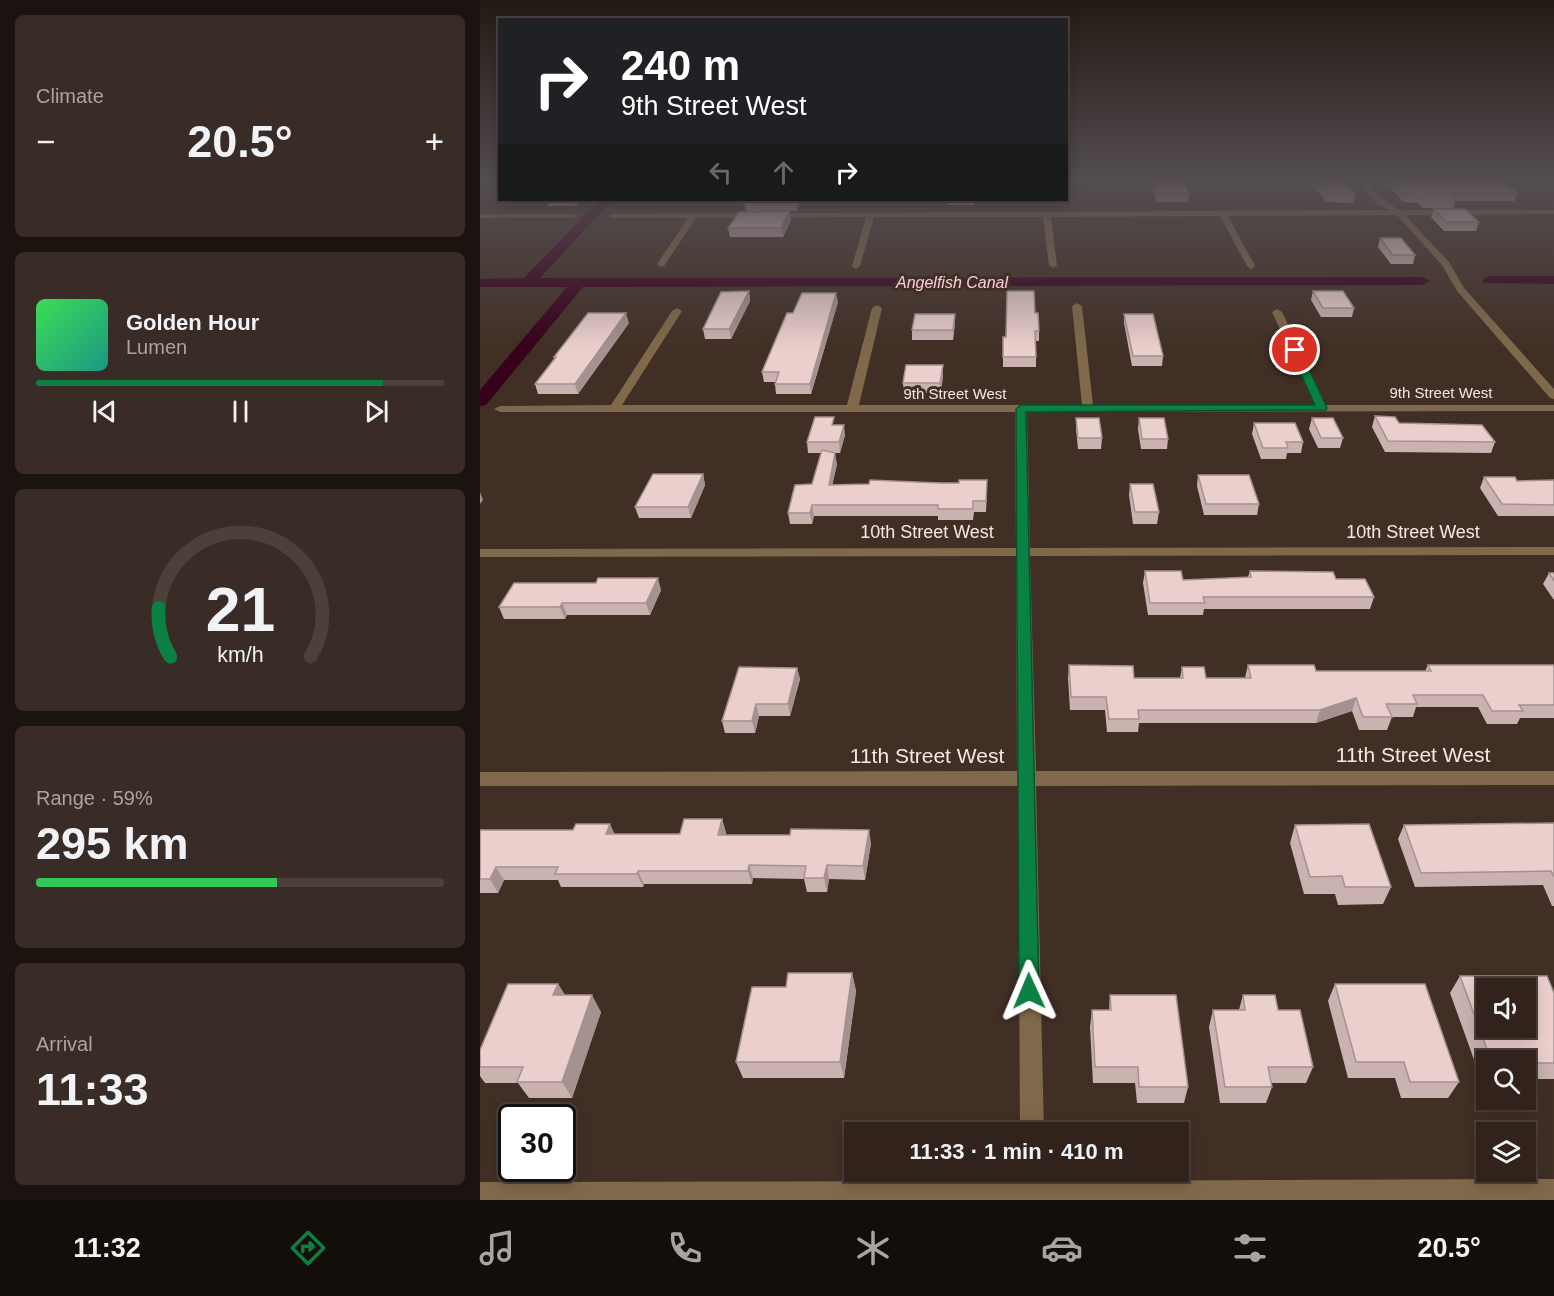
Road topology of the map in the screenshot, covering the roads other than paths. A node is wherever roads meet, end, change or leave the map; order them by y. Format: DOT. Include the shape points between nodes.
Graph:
graph roads {
  1 [pos="679,237"];
  2 [pos="865,237"];
  3 [pos="1050,237"];
  4 [pos="1235,237"];
  5 [pos="1421,237"];
  6 [pos="661,264"];
  7 [pos="1053,265"];
  8 [pos="856,266"];
  9 [pos="1251,267"];
  10 [pos="1077,306"];
  11 [pos="877,308"];
  12 [pos="677,311"];
  13 [pos="1277,312"];
  14 [pos="1554,396"];
  15 [pos="1088,408"];
  16 [pos="1322,408"];
  17 [pos="1554,408"];
  18 [pos="500,409"];
  19 [pos="614,409"];
  20 [pos="852,409"];
  21 [pos="1021,409"];
  22 [pos="1554,551"];
  23 [pos="1024,552"];
  24 [pos="480,553"];
  25 [pos="1026,778"];
  26 [pos="1554,778"];
  27 [pos="480,779"];
  28 [pos="1032,1122"];
  29 [pos="1032,1188"];
  30 [pos="1554,1192"];
  31 [pos="480,1195"];
  1 -- 6 [label="street"];
  2 -- 8 [label="street"];
  3 -- 7 [label="street"];
  4 -- 9 [label="street"];
  5 -- 14 [label="street" via="1446,264 1460,289"];
  10 -- 15 [label="street"];
  11 -- 20 [label="street"];
  12 -- 19 [label="street"];
  13 -- 16 [label="street"];
  15 -- 16 [label="street, 9th Street West"];
  15 -- 21 [label="street, 9th Street West"];
  16 -- 17 [label="street, 9th Street West"];
  18 -- 19 [label="street, 9th Street West"];
  19 -- 20 [label="street, 9th Street West"];
  20 -- 21 [label="street, 9th Street West"];
  21 -- 23 [label="street"];
  22 -- 23 [label="street, 10th Street West"];
  23 -- 24 [label="street, 10th Street West"];
  23 -- 25 [label="street"];
  25 -- 26 [label="street, 11th Street West"];
  25 -- 27 [label="street, 11th Street West"];
  25 -- 28 [label="street"];
  29 -- 30 [label="street"];
  29 -- 31 [label="street"];
}
